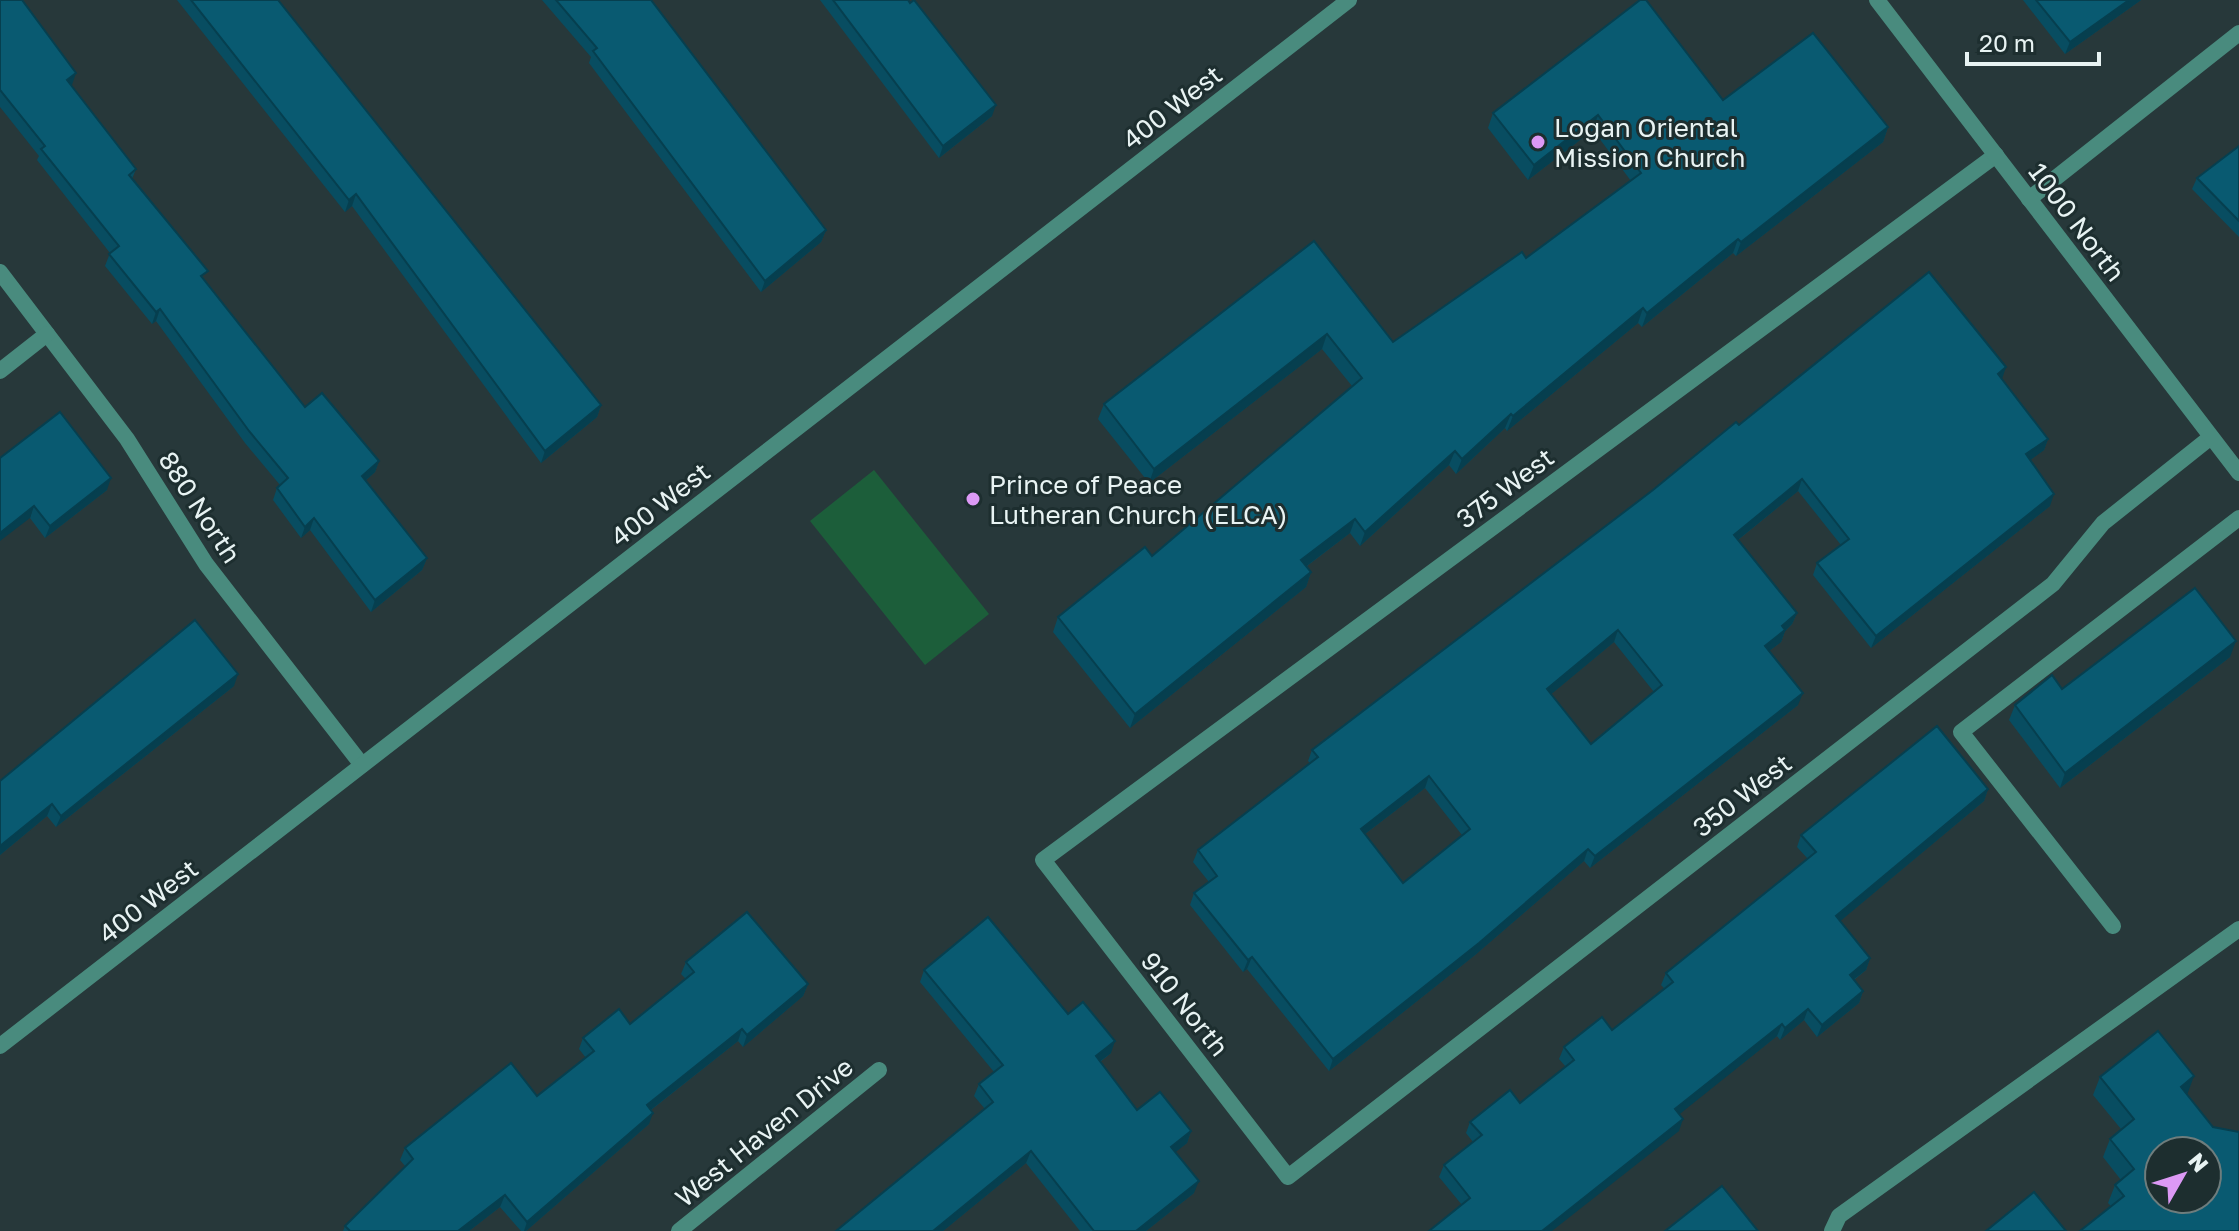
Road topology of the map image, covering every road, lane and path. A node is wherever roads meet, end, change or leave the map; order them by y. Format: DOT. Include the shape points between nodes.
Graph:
graph roads {
  1 [pos="1349,0"];
  2 [pos="1877,0"];
  3 [pos="2239,33"];
  4 [pos="1996,155"];
  5 [pos="2029,199"];
  6 [pos="0,272"];
  7 [pos="47,334"];
  8 [pos="0,371"];
  9 [pos="2211,437"];
  10 [pos="2239,473"];
  11 [pos="2239,518"];
  12 [pos="362,765"];
  13 [pos="1043,860"];
  14 [pos="2113,926"];
  15 [pos="2239,929"];
  16 [pos="0,1046"];
  17 [pos="879,1070"];
  18 [pos="1288,1177"];
  19 [pos="679,1231"];
  20 [pos="1832,1231"];
  1 -- 12 [label="street, 400 West"];
  2 -- 4 [label="street, 1000 North"];
  3 -- 5 [label="street"];
  4 -- 5 [label="street, 1000 North"];
  4 -- 13 [label="street, 375 West"];
  5 -- 9 [label="street, 1000 North"];
  6 -- 7 [label="street, 880 North"];
  7 -- 8 [label="street"];
  7 -- 12 [label="street, 880 North" via="127,439 206,564"];
  9 -- 10 [label="street, 1000 North"];
  9 -- 18 [label="street, 350 West" via="2103,523 2053,584"];
  11 -- 14 [label="street" via="1961,732"];
  12 -- 16 [label="street, 400 West"];
  13 -- 18 [label="street, 910 North"];
  15 -- 20 [label="street" via="1839,1216"];
  17 -- 19 [label="street, West Haven Drive"];
}
